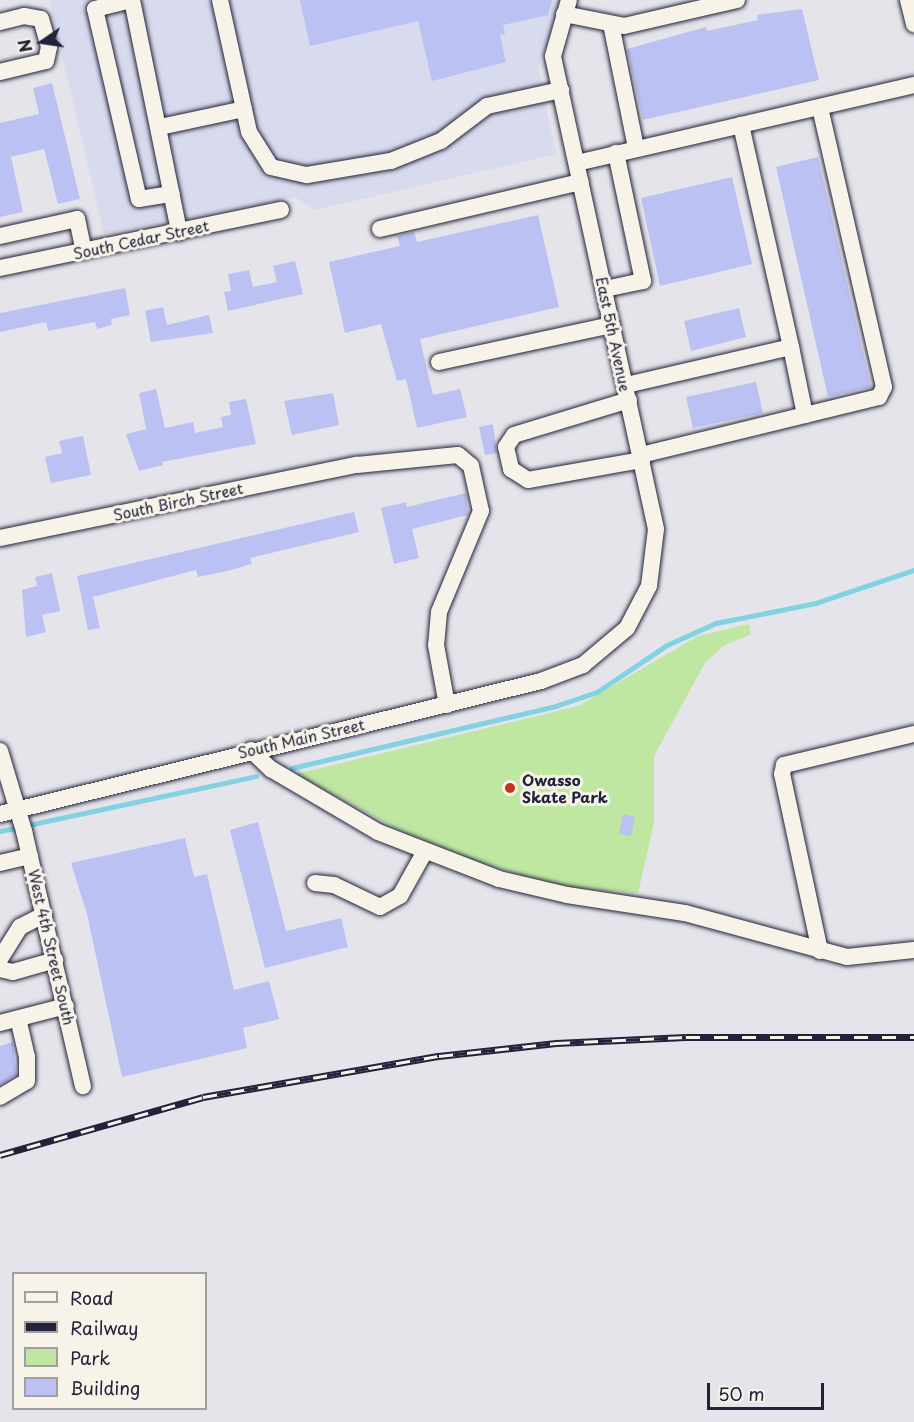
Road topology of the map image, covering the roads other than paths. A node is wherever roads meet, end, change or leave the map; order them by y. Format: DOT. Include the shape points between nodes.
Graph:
graph roads {
  1 [pos="131,0"];
  2 [pos="220,0"];
  3 [pos="737,0"];
  4 [pos="908,0"];
  5 [pos="566,7"];
  6 [pos="0,22"];
  7 [pos="610,24"];
  8 [pos="914,24"];
  9 [pos="0,72"];
  10 [pos="914,85"];
  11 [pos="561,90"];
  12 [pos="820,107"];
  13 [pos="244,109"];
  14 [pos="741,125"];
  15 [pos="160,127"];
  16 [pos="636,148"];
  17 [pos="616,153"];
  18 [pos="577,163"];
  19 [pos="581,182"];
  20 [pos="172,194"];
  21 [pos="281,210"];
  22 [pos="380,229"];
  23 [pos="179,232"];
  24 [pos="0,236"];
  25 [pos="84,250"];
  26 [pos="0,268"];
  27 [pos="605,289"];
  28 [pos="612,325"];
  29 [pos="791,347"];
  30 [pos="439,363"];
  31 [pos="627,393"];
  32 [pos="805,415"];
  33 [pos="642,457"];
  34 [pos="0,538"];
  35 [pos="598,654"];
  36 [pos="447,705"];
  37 [pos="914,734"];
  38 [pos="251,750"];
  39 [pos="0,751"];
  40 [pos="8,811"];
  41 [pos="424,853"];
  42 [pos="30,856"];
  43 [pos="0,863"];
  44 [pos="315,883"];
  45 [pos="44,915"];
  46 [pos="914,950"];
  47 [pos="820,951"];
  48 [pos="0,958"];
  49 [pos="55,960"];
  50 [pos="0,969"];
  51 [pos="66,1006"];
  52 [pos="18,1018"];
  53 [pos="0,1023"];
  54 [pos="83,1086"];
  55 [pos="0,1097"];
  1 -- 15 [label="street"];
  1 -- 20 [label="street" via="95,9 139,200"];
  2 -- 13 [label="street"];
  3 -- 7 [label="street" via="624,27"];
  4 -- 8 [label="street"];
  5 -- 7 [label="street"];
  5 -- 11 [label="street, East 5th Avenue" via="553,56"];
  6 -- 9 [label="street" via="24,16 41,19 49,47 46,61"];
  7 -- 16 [label="street"];
  10 -- 12 [label="street"];
  11 -- 13 [label="street" via="487,106 441,141 391,161 307,175 271,167 249,132"];
  11 -- 18 [label="street, East 5th Avenue"];
  12 -- 14 [label="street"];
  12 -- 32 [label="street" via="884,387 879,397"];
  13 -- 15 [label="street"];
  14 -- 16 [label="street"];
  14 -- 29 [label="street"];
  15 -- 20 [label="street"];
  16 -- 17 [label="street"];
  17 -- 18 [label="street"];
  17 -- 27 [label="street" via="643,281"];
  18 -- 19 [label="street, East 5th Avenue"];
  19 -- 22 [label="street"];
  19 -- 27 [label="street, East 5th Avenue"];
  20 -- 23 [label="street"];
  21 -- 23 [label="street, South Cedar Street"];
  23 -- 25 [label="street, South Cedar Street"];
  24 -- 25 [label="street" via="77,219"];
  25 -- 26 [label="street, South Cedar Street"];
  27 -- 28 [label="street, East 5th Avenue"];
  28 -- 30 [label="street"];
  28 -- 31 [label="street, East 5th Avenue"];
  29 -- 31 [label="street"];
  29 -- 32 [label="street"];
  31 -- 33 [label="street, East 5th Avenue"];
  31 -- 33 [label="street" via="514,435 506,447 511,469 528,480"];
  32 -- 33 [label="street"];
  33 -- 35 [label="street, East 5th Avenue" via="656,529 649,586 627,628"];
  34 -- 36 [label="street, South Birch Street" via="357,465 445,453 466,458 481,511 440,612 436,645"];
  35 -- 36 [label="street, South Main Street" via="561,674"];
  36 -- 38 [label="street, South Main Street"];
  37 -- 47 [label="street" via="784,765 782,774"];
  38 -- 40 [label="street, South Main Street"];
  38 -- 41 [label="street" via="271,769 378,832"];
  39 -- 40 [label="street, West 4th Street South"];
  40 -- 42 [label="street, West 4th Street South"];
  41 -- 44 [label="street" via="400,896 380,907 334,885"];
  41 -- 47 [label="street" via="500,879 567,895 685,913"];
  42 -- 43 [label="street"];
  42 -- 45 [label="street, West 4th Street South"];
  45 -- 48 [label="street" via="20,927"];
  45 -- 49 [label="street, West 4th Street South"];
  46 -- 47 [label="street" via="847,957"];
  49 -- 50 [label="street" via="13,972"];
  49 -- 51 [label="street, West 4th Street South"];
  51 -- 52 [label="street"];
  51 -- 54 [label="street, West 4th Street South"];
  52 -- 53 [label="street"];
  52 -- 55 [label="street" via="27,1057 27,1081"];
}
